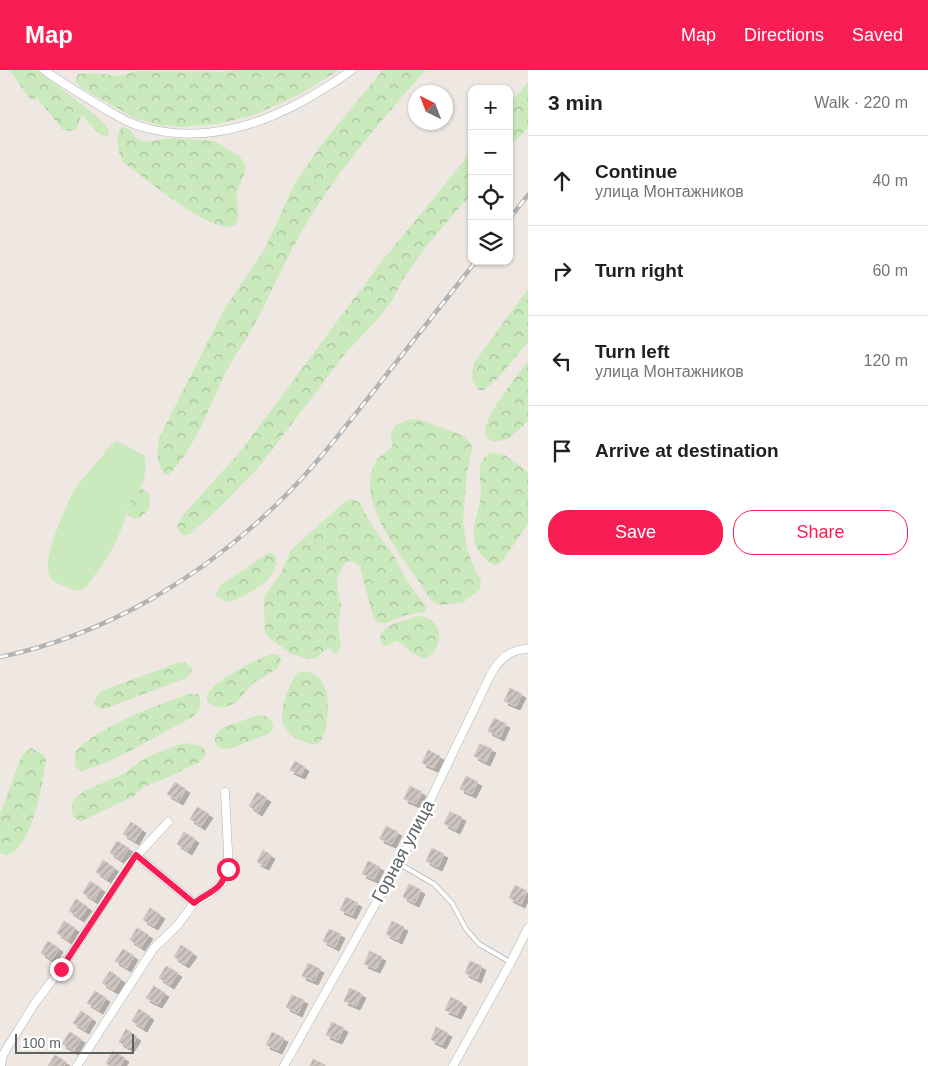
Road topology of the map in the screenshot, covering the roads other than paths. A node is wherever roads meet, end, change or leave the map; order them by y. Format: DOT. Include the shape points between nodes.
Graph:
graph roads {
  1 [pos="44,70"];
  2 [pos="352,70"];
  3 [pos="528,649"];
  4 [pos="225,792"];
  5 [pos="168,822"];
  6 [pos="136,855"];
  7 [pos="398,863"];
  8 [pos="194,903"];
  9 [pos="528,928"];
  10 [pos="511,962"];
  11 [pos="1,1066"];
  12 [pos="77,1066"];
  13 [pos="284,1066"];
  14 [pos="453,1066"];
  1 -- 2 [label="street" via="137,125 167,132 228,130 270,118 311,97"];
  3 -- 7 [label="street, Горная улица" via="516,650 494,669"];
  4 -- 8 [label="street" via="228,869 218,888"];
  5 -- 6 [label="street"];
  6 -- 8 [label="street"];
  6 -- 11 [label="street" via="35,1004 3,1055"];
  7 -- 10 [label="lane" via="434,884 452,903 479,944"];
  7 -- 13 [label="street, Горная улица"];
  8 -- 12 [label="street" via="177,926 154,948"];
  9 -- 10 [label="street"];
  10 -- 14 [label="street"];
}
